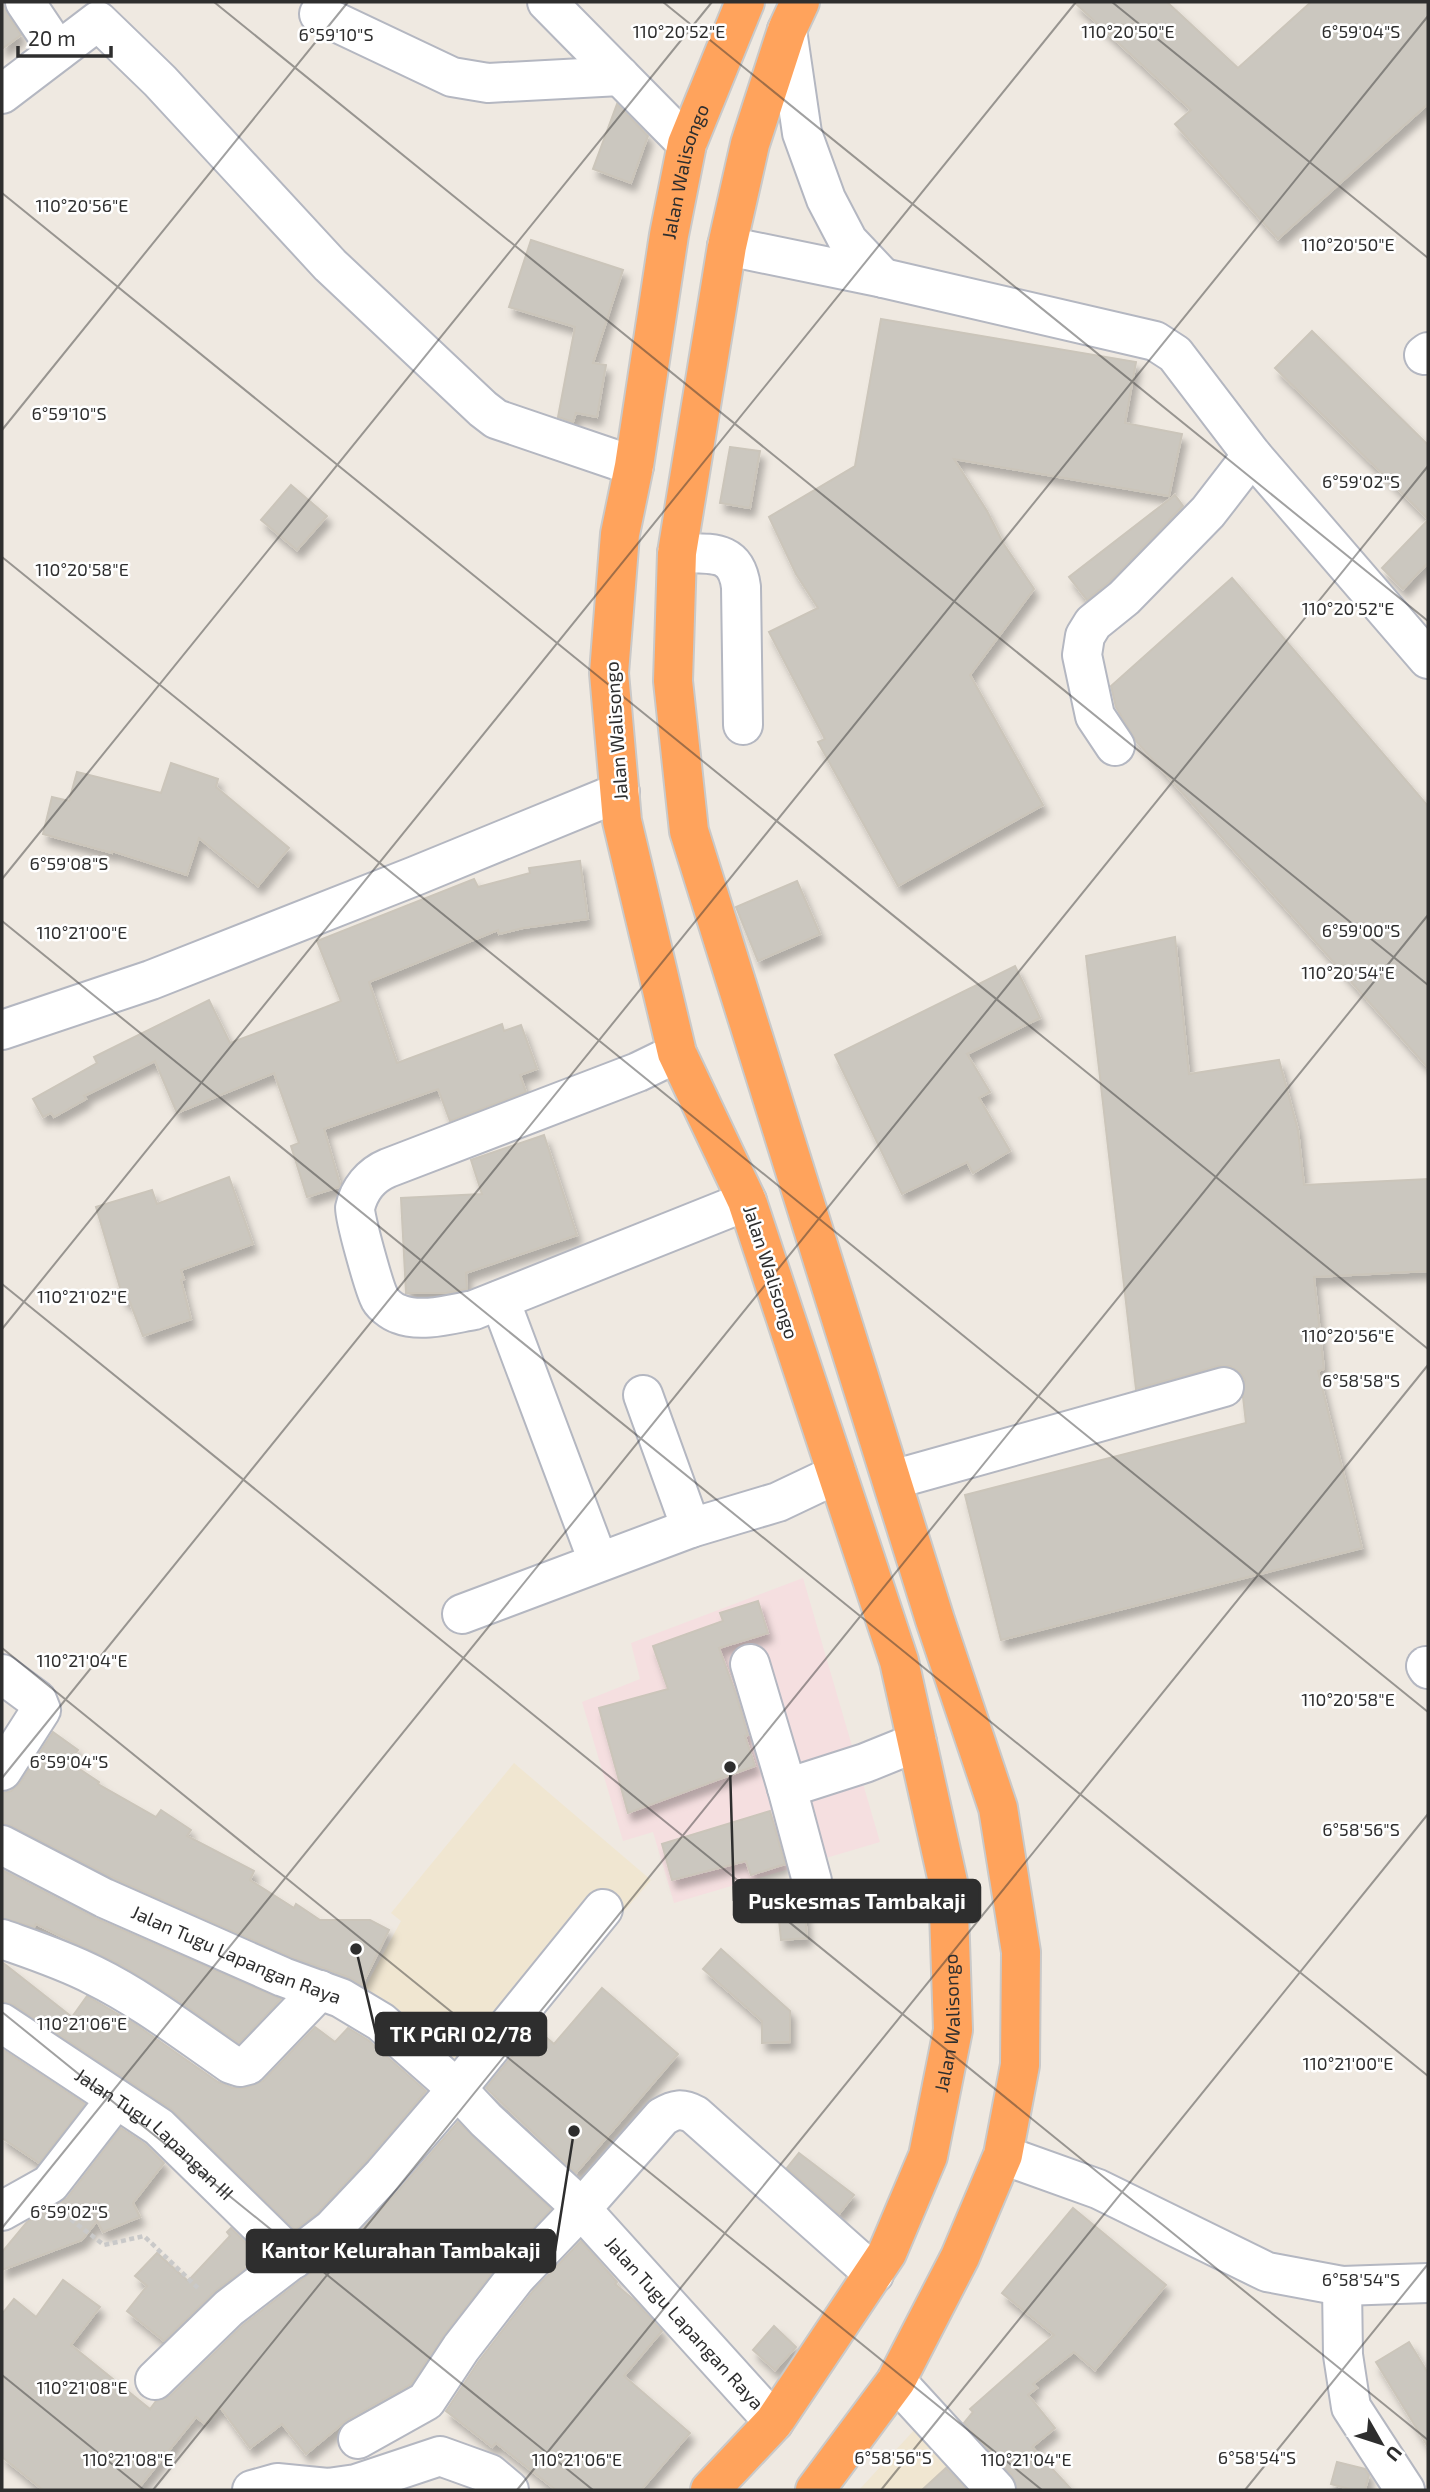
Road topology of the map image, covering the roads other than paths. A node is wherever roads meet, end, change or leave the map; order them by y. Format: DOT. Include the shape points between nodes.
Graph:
graph roads {
  1 [pos="25,2"];
  2 [pos="547,2"];
  3 [pos="745,2"];
  4 [pos="110,11"];
  5 [pos="319,14"];
  6 [pos="794,16"];
  7 [pos="58,51"];
  8 [pos="620,76"];
  9 [pos="2,94"];
  10 [pos="687,144"];
  11 [pos="727,246"];
  12 [pos="883,278"];
  13 [pos="1252,454"];
  14 [pos="634,466"];
  15 [pos="677,553"];
  16 [pos="1428,659"];
  17 [pos="743,725"];
  18 [pos="1115,746"];
  19 [pos="620,792"];
  20 [pos="2,1030"];
  21 [pos="677,1053"];
  22 [pos="747,1201"];
  23 [pos="499,1300"];
  24 [pos="1224,1387"];
  25 [pos="643,1395"];
  26 [pos="838,1475"];
  27 [pos="892,1480"];
  28 [pos="691,1528"];
  29 [pos="598,1561"];
  30 [pos="462,1614"];
  31 [pos="750,1664"];
  32 [pos="2,1674"];
  33 [pos="917,1742"];
  34 [pos="2,1771"];
  35 [pos="787,1788"];
  36 [pos="2,1844"];
  37 [pos="812,1881"];
  38 [pos="603,1909"];
  39 [pos="2,1939"];
  40 [pos="320,1990"];
  41 [pos="2,2023"];
  42 [pos="457,2089"];
  43 [pos="116,2099"];
  44 [pos="1003,2155"];
  45 [pos="15,2197"];
  46 [pos="581,2209"];
  47 [pos="294,2259"];
  48 [pos="874,2274"];
  49 [pos="1428,2283"];
  50 [pos="1342,2286"];
  51 [pos="155,2380"];
  52 [pos="896,2381"];
  53 [pos="774,2422"];
  54 [pos="358,2439"];
  55 [pos="252,2490"];
  56 [pos="509,2490"];
  57 [pos="710,2490"];
  58 [pos="814,2490"];
  59 [pos="996,2490"];
  60 [pos="1405,2490"];
  1 -- 7 [label="street"];
  2 -- 8 [label="street"];
  3 -- 10 [label="highway, Jalan Walisongo"];
  4 -- 7 [label="street"];
  4 -- 14 [label="street" via="160,81 330,265 483,410 496,419"];
  5 -- 8 [label="street" via="452,77 488,83"];
  6 -- 11 [label="highway" via="750,144"];
  6 -- 12 [label="street" via="802,133 826,199 848,241"];
  7 -- 9 [label="street"];
  8 -- 10 [label="street"];
  10 -- 14 [label="highway, Jalan Walisongo"];
  11 -- 12 [label="street"];
  11 -- 15 [label="highway"];
  12 -- 13 [label="street" via="1155,341 1175,354"];
  13 -- 16 [label="street"];
  13 -- 18 [label="street" via="1208,512 1085,636 1082,655 1095,716"];
  14 -- 19 [label="highway, Jalan Walisongo" via="620,534 609,673"];
  15 -- 17 [label="street" via="712,554 736,567 741,587"];
  15 -- 27 [label="highway" via="673,681 689,831"];
  19 -- 20 [label="street" via="151,980"];
  19 -- 21 [label="highway, Jalan Walisongo" via="622,821"];
  21 -- 22 [label="highway, Jalan Walisongo"];
  21 -- 23 [label="street" via="388,1168 369,1180 355,1210 379,1300 398,1314 412,1317 474,1310"];
  22 -- 23 [label="street"];
  22 -- 26 [label="highway, Jalan Walisongo"];
  23 -- 29 [label="street"];
  24 -- 27 [label="street"];
  25 -- 28 [label="street"];
  26 -- 28 [label="street" via="778,1502"];
  26 -- 33 [label="highway, Jalan Walisongo" via="899,1661"];
  27 -- 44 [label="highway" via="998,1808 1021,1952 1020,2065"];
  28 -- 29 [label="street"];
  29 -- 30 [label="street"];
  31 -- 35 [label="street"];
  32 -- 34 [label="street" via="37,1700 41,1710"];
  33 -- 35 [label="street"];
  33 -- 48 [label="highway, Jalan Walisongo" via="948,1882 953,2030 928,2156"];
  35 -- 37 [label="street"];
  36 -- 40 [label="street, Jalan Tugu Lapangan Raya" via="104,1898"];
  38 -- 42 [label="street"];
  39 -- 40 [label="street" via="95,1976 240,2067 248,2065"];
  40 -- 42 [label="street, Jalan Tugu Lapangan Raya" via="381,2022"];
  41 -- 43 [label="street, Jalan Tugu Lapangan III"];
  42 -- 46 [label="street, Jalan Tugu Lapangan Raya"];
  42 -- 47 [label="street" via="332,2229"];
  43 -- 45 [label="street" via="50,2184"];
  43 -- 47 [label="street, Jalan Tugu Lapangan III" via="159,2127"];
  44 -- 50 [label="street" via="1098,2189 1267,2272"];
  44 -- 52 [label="highway" via="960,2257"];
  46 -- 48 [label="street" via="662,2117 685,2110"];
  46 -- 53 [label="street, Jalan Tugu Lapangan Raya"];
  46 -- 54 [label="street" via="516,2277 426,2401"];
  47 -- 51 [label="street" via="224,2313"];
  48 -- 53 [label="highway, Jalan Walisongo"];
  49 -- 50 [label="street"];
  50 -- 60 [label="street" via="1343,2356 1351,2407"];
  52 -- 58 [label="highway"];
  52 -- 59 [label="street"];
  53 -- 57 [label="highway, Jalan Walisongo"];
  55 -- 56 [label="street" via="277,2483 328,2488 356,2484 440,2456 490,2474"];
}
